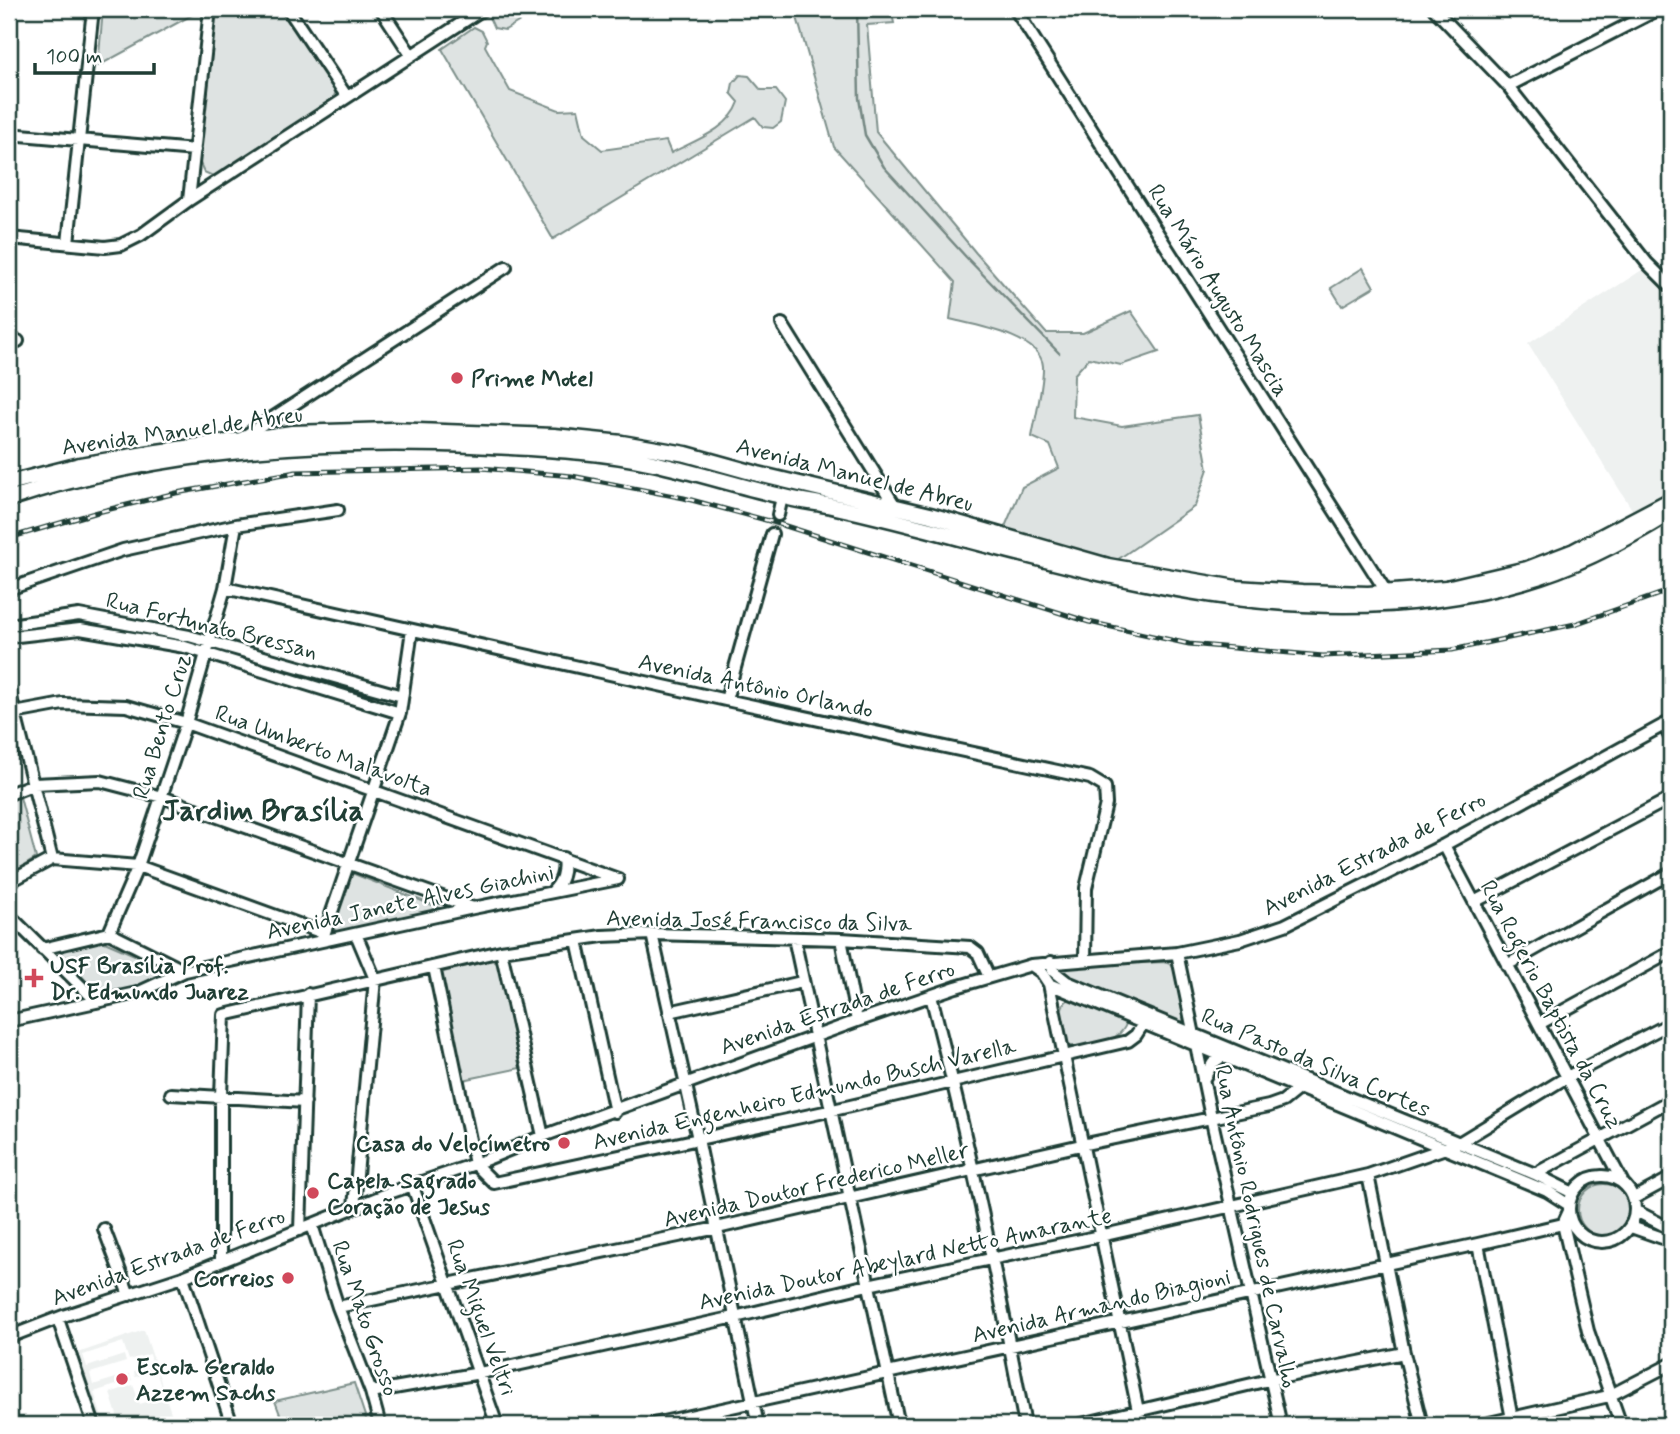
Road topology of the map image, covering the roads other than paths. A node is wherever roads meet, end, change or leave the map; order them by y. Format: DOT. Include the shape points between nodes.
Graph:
graph roads {
  1 [pos="93,9"];
  2 [pos="210,9"];
  3 [pos="288,9"];
  4 [pos="381,9"];
  5 [pos="1015,9"];
  6 [pos="1434,9"];
  7 [pos="1653,9"];
  8 [pos="475,11"];
  9 [pos="411,55"];
  10 [pos="1508,86"];
  11 [pos="347,97"];
  12 [pos="9,134"];
  13 [pos="79,141"];
  14 [pos="195,150"];
  15 [pos="189,200"];
  16 [pos="9,238"];
  17 [pos="68,243"];
  18 [pos="506,267"];
  19 [pos="1671,287"];
  20 [pos="782,324"];
  21 [pos="238,440"];
  22 [pos="9,483"];
  23 [pos="782,497"];
  24 [pos="9,499"];
  25 [pos="1671,500"];
  26 [pos="895,506"];
  27 [pos="338,510"];
  28 [pos="1671,512"];
  29 [pos="778,515"];
  30 [pos="236,525"];
  31 [pos="772,534"];
  32 [pos="225,588"];
  33 [pos="9,589"];
  34 [pos="1387,593"];
  35 [pos="9,625"];
  36 [pos="412,630"];
  37 [pos="9,637"];
  38 [pos="209,642"];
  39 [pos="206,655"];
  40 [pos="9,690"];
  41 [pos="402,696"];
  42 [pos="726,700"];
  43 [pos="400,713"];
  44 [pos="12,714"];
  45 [pos="186,723"];
  46 [pos="1667,723"];
  47 [pos="1671,739"];
  48 [pos="34,784"];
  49 [pos="375,791"];
  50 [pos="9,794"];
  51 [pos="162,797"];
  52 [pos="1671,798"];
  53 [pos="1444,845"];
  54 [pos="563,858"];
  55 [pos="52,859"];
  56 [pos="349,862"];
  57 [pos="138,866"];
  58 [pos="1671,873"];
  59 [pos="618,879"];
  60 [pos="9,882"];
  61 [pos="552,892"];
  62 [pos="1474,902"];
  63 [pos="472,908"];
  64 [pos="9,915"];
  65 [pos="108,933"];
  66 [pos="356,934"];
  67 [pos="652,934"];
  68 [pos="323,937"];
  69 [pos="794,938"];
  70 [pos="841,939"];
  71 [pos="577,940"];
  72 [pos="42,949"];
  73 [pos="501,951"];
  74 [pos="1671,952"];
  75 [pos="1177,953"];
  76 [pos="1085,960"];
  77 [pos="1051,962"];
  78 [pos="1031,965"];
  79 [pos="1507,965"];
  80 [pos="434,967"];
  81 [pos="185,971"];
  82 [pos="989,977"];
  83 [pos="375,979"];
  84 [pos="802,982"];
  85 [pos="1049,984"];
  86 [pos="308,994"];
  87 [pos="931,996"];
  88 [pos="97,1002"];
  89 [pos="669,1013"];
  90 [pos="9,1021"];
  91 [pos="857,1021"];
  92 [pos="1671,1023"];
  93 [pos="1143,1024"];
  94 [pos="1539,1024"];
  95 [pos="815,1038"];
  96 [pos="1195,1039"];
  97 [pos="1062,1056"];
  98 [pos="1223,1056"];
  99 [pos="1567,1077"];
  100 [pos="1203,1080"];
  101 [pos="953,1083"];
  102 [pos="686,1085"];
  103 [pos="1298,1089"];
  104 [pos="171,1094"];
  105 [pos="221,1096"];
  106 [pos="1671,1100"];
  107 [pos="305,1102"];
  108 [pos="615,1111"];
  109 [pos="829,1111"];
  110 [pos="1211,1117"];
  111 [pos="543,1136"];
  112 [pos="1599,1138"];
  113 [pos="698,1139"];
  114 [pos="1457,1144"];
  115 [pos="1081,1145"];
  116 [pos="1445,1150"];
  117 [pos="475,1164"];
  118 [pos="972,1170"];
  119 [pos="1535,1174"];
  120 [pos="1368,1175"];
  121 [pos="1671,1178"];
  122 [pos="1623,1183"];
  123 [pos="412,1184"];
  124 [pos="1573,1193"];
  125 [pos="849,1197"];
  126 [pos="1634,1198"];
  127 [pos="354,1207"];
  128 [pos="1231,1207"];
  129 [pos="1569,1208"];
  130 [pos="1636,1211"];
  131 [pos="1563,1224"];
  132 [pos="312,1225"];
  133 [pos="1631,1227"];
  134 [pos="717,1228"];
  135 [pos="104,1229"];
  136 [pos="1671,1229"];
  137 [pos="300,1230"];
  138 [pos="1100,1236"];
  139 [pos="1583,1236"];
  140 [pos="1566,1240"];
  141 [pos="1671,1241"];
  142 [pos="1478,1244"];
  143 [pos="991,1260"];
  144 [pos="221,1261"];
  145 [pos="1387,1264"];
  146 [pos="183,1277"];
  147 [pos="447,1283"];
  148 [pos="869,1285"];
  149 [pos="1251,1293"];
  150 [pos="129,1295"];
  151 [pos="338,1307"];
  152 [pos="734,1317"];
  153 [pos="58,1319"];
  154 [pos="1119,1321"];
  155 [pos="9,1337"];
  156 [pos="1010,1347"];
  157 [pos="1404,1353"];
  158 [pos="1671,1364"];
  159 [pos="480,1373"];
  160 [pos="887,1374"];
  161 [pos="1269,1380"];
  162 [pos="371,1392"];
  163 [pos="1609,1396"];
  164 [pos="753,1402"];
  165 [pos="1138,1410"];
  166 [pos="1512,1422"];
  167 [pos="94,1425"];
  168 [pos="232,1425"];
  169 [pos="380,1425"];
  170 [pos="497,1425"];
  171 [pos="649,1425"];
  172 [pos="758,1425"];
  173 [pos="898,1425"];
  174 [pos="1025,1425"];
  175 [pos="1077,1425"];
  176 [pos="1141,1425"];
  177 [pos="1281,1425"];
  178 [pos="1422,1425"];
  179 [pos="1480,1425"];
  180 [pos="1621,1425"];
  1 -- 13 [label="street"];
  2 -- 14 [label="street"];
  3 -- 11 [label="street"];
  4 -- 9 [label="street"];
  5 -- 34 [label="street, Rua Mário Augusto Mascia"];
  6 -- 10 [label="street"];
  7 -- 10 [label="street"];
  8 -- 9 [label="street"];
  9 -- 11 [label="street"];
  10 -- 19 [label="street" via="1621,231"];
  11 -- 15 [label="street"];
  12 -- 13 [label="street"];
  13 -- 14 [label="street"];
  13 -- 17 [label="street"];
  14 -- 15 [label="street"];
  15 -- 17 [label="street" via="121,245"];
  16 -- 17 [label="street"];
  18 -- 21 [label="street"];
  20 -- 26 [label="street"];
  21 -- 22 [label="main road, Avenida Manuel de Abreu" via="80,465"];
  21 -- 26 [label="main road, Avenida Manuel de Abreu" via="391,430 581,438 686,454"];
  23 -- 24 [label="main road, Avenida Manuel de Abreu" via="652,463 599,455 385,443 315,444 168,461 94,475"];
  23 -- 28 [label="main road, Avenida Manuel de Abreu" via="1132,582 1253,601 1322,605 1431,601 1528,580 1581,560"];
  23 -- 29 [label="street"];
  25 -- 34 [label="main road, Avenida Manuel de Abreu" via="1574,551 1527,569 1446,588"];
  26 -- 34 [label="main road, Avenida Manuel de Abreu" via="1108,566 1167,577 1302,593"];
  27 -- 30 [label="street"];
  30 -- 32 [label="street, Rua Bento Cruz"];
  30 -- 33 [label="street" via="123,550"];
  31 -- 42 [label="street"];
  32 -- 36 [label="street, Avenida Antônio Orlando"];
  32 -- 38 [label="street, Rua Bento Cruz"];
  35 -- 38 [label="street, Rua Fortunato Bressan" via="79,615"];
  36 -- 41 [label="street"];
  36 -- 42 [label="street, Avenida Antônio Orlando"];
  37 -- 39 [label="street, Rua Fortunato Bressan" via="80,629 185,647"];
  38 -- 39 [label="street, Rua Bento Cruz"];
  38 -- 41 [label="street, Rua Fortunato Bressan"];
  39 -- 43 [label="street, Rua Fortunato Bressan"];
  39 -- 45 [label="street, Rua Bento Cruz"];
  40 -- 44 [label="street"];
  41 -- 43 [label="street"];
  42 -- 76 [label="street, Avenida Antônio Orlando" via="1090,778 1105,788 1106,804 1086,888"];
  43 -- 49 [label="street"];
  44 -- 45 [label="street, Rua Umberto Malavolta" via="63,704 127,706"];
  44 -- 48 [label="street"];
  45 -- 49 [label="street, Rua Umberto Malavolta"];
  45 -- 51 [label="street, Rua Bento Cruz"];
  46 -- 47 [label="street"];
  46 -- 53 [label="street, Avenida Estrada de Ferro"];
  48 -- 50 [label="street"];
  48 -- 51 [label="street" via="100,781"];
  48 -- 55 [label="street"];
  49 -- 54 [label="street, Rua Umberto Malavolta"];
  49 -- 56 [label="street"];
  51 -- 56 [label="street"];
  51 -- 57 [label="street, Rua Bento Cruz"];
  52 -- 62 [label="street"];
  53 -- 62 [label="street, Rua Rogerio Baptista da Cruz"];
  53 -- 75 [label="street, Avenida Estrada de Ferro" via="1285,925"];
  54 -- 59 [label="street, Rua Umberto Malavolta"];
  54 -- 61 [label="street" via="564,873"];
  55 -- 57 [label="street"];
  55 -- 60 [label="street"];
  56 -- 63 [label="street"];
  56 -- 68 [label="street"];
  57 -- 65 [label="street, Rua Bento Cruz"];
  57 -- 68 [label="street"];
  58 -- 79 [label="street"];
  59 -- 61 [label="street, Avenida Janete Alves Giachini"];
  61 -- 63 [label="street, Avenida Janete Alves Giachini"];
  62 -- 79 [label="street, Rua Rogerio Baptista da Cruz"];
  63 -- 66 [label="street, Avenida Janete Alves Giachini"];
  64 -- 72 [label="street"];
  65 -- 72 [label="street"];
  65 -- 81 [label="street"];
  66 -- 68 [label="street, Avenida Janete Alves Giachini"];
  66 -- 83 [label="street"];
  67 -- 69 [label="street, Avenida José Francisco da Silva"];
  67 -- 71 [label="street, Avenida José Francisco da Silva"];
  67 -- 89 [label="street"];
  68 -- 81 [label="street, Avenida Janete Alves Giachini"];
  69 -- 70 [label="street, Avenida José Francisco da Silva"];
  69 -- 84 [label="street"];
  70 -- 82 [label="street, Avenida José Francisco da Silva" via="971,947"];
  70 -- 91 [label="street"];
  71 -- 73 [label="street, Avenida José Francisco da Silva"];
  71 -- 108 [label="street"];
  72 -- 88 [label="street"];
  73 -- 80 [label="street, Avenida José Francisco da Silva"];
  73 -- 111 [label="street"];
  74 -- 94 [label="street"];
  75 -- 76 [label="street, Avenida Estrada de Ferro"];
  75 -- 96 [label="street, Rua Antônio Rodrigues de Carvalho"];
  76 -- 77 [label="street, Avenida Estrada de Ferro"];
  77 -- 78 [label="street, Avenida Estrada de Ferro"];
  77 -- 96 [label="street, Rua Pasto da Silva Cortes" via="1053,971 1067,982"];
  78 -- 82 [label="street, Avenida Estrada de Ferro"];
  78 -- 85 [label="street"];
  79 -- 94 [label="street, Rua Rogerio Baptista da Cruz"];
  80 -- 83 [label="street, Avenida José Francisco da Silva"];
  80 -- 117 [label="street"];
  81 -- 88 [label="street, Avenida Janete Alves Giachini" via="137,993"];
  82 -- 87 [label="street, Avenida Estrada de Ferro"];
  83 -- 86 [label="street, Avenida José Francisco da Silva"];
  83 -- 127 [label="street"];
  84 -- 89 [label="street"];
  84 -- 95 [label="street"];
  85 -- 93 [label="street, Rua Pasto da Silva Cortes"];
  85 -- 97 [label="street"];
  86 -- 105 [label="street, Avenida José Francisco da Silva" via="225,1015"];
  86 -- 107 [label="street"];
  87 -- 91 [label="street, Avenida Estrada de Ferro"];
  87 -- 101 [label="street"];
  88 -- 90 [label="street, Avenida Janete Alves Giachini"];
  89 -- 102 [label="street"];
  91 -- 95 [label="street, Avenida Estrada de Ferro"];
  92 -- 99 [label="street, Avenida Doutor Abeylard Netto Amarante"];
  93 -- 96 [label="street, Rua Pasto da Silva Cortes"];
  93 -- 97 [label="street, Avenida Engenheiro Edmundo Busch Varella" via="1128,1041"];
  94 -- 99 [label="street, Rua Rogerio Baptista da Cruz"];
  95 -- 102 [label="street, Avenida Estrada de Ferro"];
  95 -- 109 [label="street"];
  96 -- 98 [label="street, Rua Pasto da Silva Cortes"];
  96 -- 100 [label="street, Rua Antônio Rodrigues de Carvalho"];
  96 -- 114 [label="street, Rua Pasto da Silva Cortes"];
  97 -- 101 [label="street, Avenida Engenheiro Edmundo Busch Varella"];
  97 -- 115 [label="street"];
  98 -- 100 [label="street"];
  98 -- 103 [label="street, Rua Pasto da Silva Cortes"];
  99 -- 112 [label="street, Rua Rogerio Baptista da Cruz"];
  99 -- 114 [label="street, Avenida Doutor Abeylard Netto Amarante"];
  100 -- 110 [label="street, Rua Antônio Rodrigues de Carvalho"];
  101 -- 109 [label="street, Avenida Engenheiro Edmundo Busch Varella"];
  101 -- 118 [label="street"];
  102 -- 108 [label="street, Avenida Estrada de Ferro"];
  102 -- 113 [label="street"];
  103 -- 110 [label="street, Avenida Doutor Frederico Meller" via="1277,1104"];
  103 -- 116 [label="street, Rua Pasto da Silva Cortes"];
  104 -- 105 [label="street"];
  105 -- 107 [label="street"];
  105 -- 144 [label="street"];
  106 -- 112 [label="street"];
  107 -- 137 [label="street"];
  108 -- 111 [label="street, Avenida Estrada de Ferro"];
  109 -- 113 [label="street, Avenida Engenheiro Edmundo Busch Varella"];
  109 -- 125 [label="street"];
  110 -- 115 [label="street, Avenida Doutor Frederico Meller"];
  110 -- 128 [label="street, Rua Antônio Rodrigues de Carvalho"];
  111 -- 117 [label="street, Avenida Estrada de Ferro"];
  112 -- 119 [label="street"];
  112 -- 122 [label="street, Rua Rogerio Baptista da Cruz"];
  113 -- 117 [label="street, Avenida Engenheiro Edmundo Busch Varella" via="494,1183"];
  113 -- 134 [label="street"];
  114 -- 116 [label="street, Avenida Doutor Abeylard Netto Amarante"];
  114 -- 119 [label="street, Rua Pasto da Silva Cortes"];
  115 -- 118 [label="street, Avenida Doutor Frederico Meller"];
  115 -- 138 [label="street"];
  116 -- 120 [label="street, Avenida Doutor Abeylard Netto Amarante"];
  116 -- 129 [label="street, Rua Pasto da Silva Cortes" via="1547,1191"];
  117 -- 123 [label="street, Avenida Estrada de Ferro"];
  118 -- 125 [label="street, Avenida Doutor Frederico Meller"];
  118 -- 143 [label="street"];
  119 -- 124 [label="street, Rua Pasto da Silva Cortes"];
  120 -- 128 [label="street, Avenida Doutor Abeylard Netto Amarante"];
  120 -- 145 [label="street"];
  121 -- 126 [label="street"];
  122 -- 124 [label="street" via="1596,1177"];
  122 -- 126 [label="street"];
  123 -- 127 [label="street, Avenida Estrada de Ferro"];
  123 -- 147 [label="street, Rua Miguel Veltri"];
  124 -- 129 [label="street"];
  125 -- 134 [label="street, Avenida Doutor Frederico Meller"];
  125 -- 148 [label="street"];
  126 -- 130 [label="street"];
  127 -- 132 [label="street, Avenida Estrada de Ferro"];
  128 -- 138 [label="street, Avenida Doutor Abeylard Netto Amarante"];
  128 -- 149 [label="street, Rua Antônio Rodrigues de Carvalho"];
  129 -- 131 [label="street"];
  129 -- 139 [label="street"];
  130 -- 133 [label="street"];
  130 -- 136 [label="street"];
  131 -- 140 [label="street"];
  131 -- 142 [label="street, Avenida Armando Biagioni"];
  132 -- 137 [label="street, Avenida Estrada de Ferro"];
  132 -- 151 [label="street, Rua Mato Grosso"];
  133 -- 139 [label="street" via="1609,1242"];
  133 -- 141 [label="street"];
  134 -- 147 [label="street, Avenida Doutor Frederico Meller"];
  134 -- 152 [label="street"];
  135 -- 150 [label="street"];
  137 -- 144 [label="street, Avenida Estrada de Ferro"];
  138 -- 143 [label="street, Avenida Doutor Abeylard Netto Amarante"];
  138 -- 154 [label="street"];
  139 -- 140 [label="street"];
  140 -- 163 [label="street"];
  142 -- 145 [label="street, Avenida Armando Biagioni"];
  142 -- 166 [label="street"];
  143 -- 148 [label="street, Avenida Doutor Abeylard Netto Amarante"];
  143 -- 156 [label="street"];
  144 -- 146 [label="street, Avenida Estrada de Ferro"];
  145 -- 149 [label="street, Avenida Armando Biagioni"];
  145 -- 157 [label="street"];
  146 -- 150 [label="street, Avenida Estrada de Ferro"];
  146 -- 168 [label="street"];
  147 -- 151 [label="street, Avenida Doutor Frederico Meller"];
  147 -- 159 [label="street, Rua Miguel Veltri"];
  148 -- 152 [label="street, Avenida Doutor Abeylard Netto Amarante"];
  148 -- 160 [label="street"];
  149 -- 154 [label="street, Avenida Armando Biagioni"];
  149 -- 161 [label="street, Rua Antônio Rodrigues de Carvalho"];
  150 -- 153 [label="street, Avenida Estrada de Ferro"];
  151 -- 162 [label="street, Rua Mato Grosso"];
  152 -- 159 [label="street, Avenida Doutor Abeylard Netto Amarante"];
  152 -- 164 [label="street"];
  153 -- 155 [label="street, Avenida Estrada de Ferro"];
  153 -- 167 [label="street"];
  154 -- 156 [label="street, Avenida Armando Biagioni"];
  154 -- 165 [label="street"];
  156 -- 160 [label="street, Avenida Armando Biagioni"];
  156 -- 174 [label="street"];
  157 -- 161 [label="street"];
  157 -- 178 [label="street"];
  158 -- 163 [label="street"];
  159 -- 162 [label="street, Avenida Doutor Abeylard Netto Amarante"];
  159 -- 170 [label="street, Rua Miguel Veltri"];
  160 -- 164 [label="street, Avenida Armando Biagioni"];
  160 -- 173 [label="street"];
  161 -- 165 [label="street"];
  161 -- 177 [label="street, Rua Antônio Rodrigues de Carvalho"];
  162 -- 169 [label="street, Rua Mato Grosso"];
  163 -- 166 [label="street"];
  163 -- 180 [label="street"];
  164 -- 171 [label="street, Avenida Armando Biagioni"];
  164 -- 172 [label="street"];
  165 -- 175 [label="street"];
  165 -- 176 [label="street"];
  166 -- 179 [label="street"];
}
